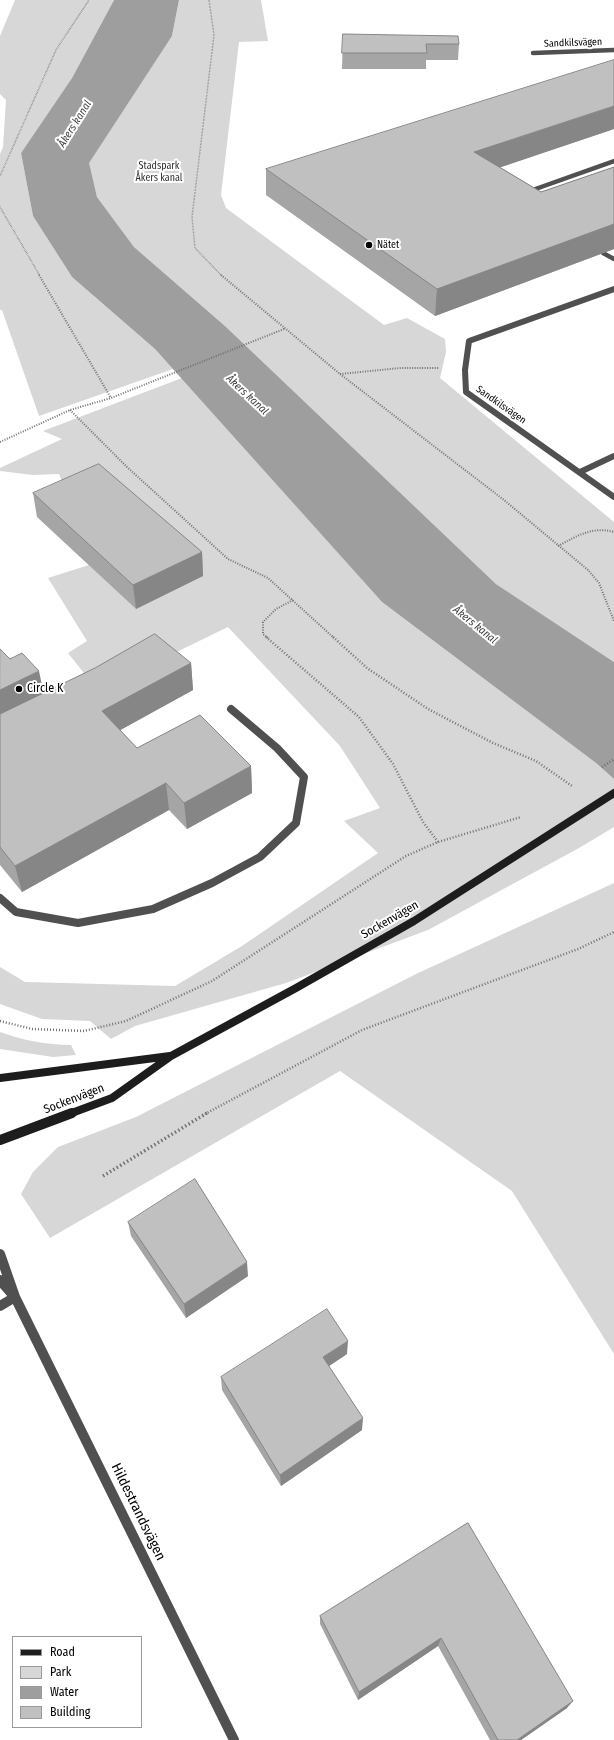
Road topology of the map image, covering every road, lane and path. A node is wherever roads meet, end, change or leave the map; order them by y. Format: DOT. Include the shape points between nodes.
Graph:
graph roads {
  1 [pos="89,0"];
  2 [pos="210,0"];
  3 [pos="614,50"];
  4 [pos="533,53"];
  5 [pos="614,161"];
  6 [pos="0,176"];
  7 [pos="522,194"];
  8 [pos="0,206"];
  9 [pos="604,253"];
  10 [pos="614,260"];
  11 [pos="614,289"];
  12 [pos="284,329"];
  13 [pos="465,370"];
  14 [pos="340,374"];
  15 [pos="111,398"];
  16 [pos="70,410"];
  17 [pos="0,442"];
  18 [pos="614,456"];
  19 [pos="580,472"];
  20 [pos="614,497"];
  21 [pos="614,532"];
  22 [pos="558,546"];
  23 [pos="293,600"];
  24 [pos="614,621"];
  25 [pos="231,709"];
  26 [pos="576,789"];
  27 [pos="614,793"];
  28 [pos="520,819"];
  29 [pos="438,842"];
  30 [pos="0,898"];
  31 [pos="614,932"];
  32 [pos="0,1021"];
  33 [pos="171,1056"];
  34 [pos="0,1078"];
  35 [pos="0,1140"];
  36 [pos="103,1176"];
  37 [pos="0,1254"];
  38 [pos="0,1280"];
  39 [pos="15,1297"];
  40 [pos="0,1306"];
  41 [pos="234,1740"];
  1 -- 6 [label="path" via="56,50"];
  2 -- 12 [label="path" via="214,35 192,217 195,248 224,278"];
  3 -- 4 [label="street, Sandkilsvägen"];
  5 -- 7 [label="street"];
  8 -- 15 [label="path"];
  9 -- 10 [label="street"];
  11 -- 13 [label="street, Sandkilsvägen" via="469,341"];
  12 -- 14 [label="path"];
  12 -- 15 [label="path"];
  13 -- 14 [label="path" via="416,367"];
  13 -- 19 [label="street, Sandkilsvägen" via="466,392"];
  14 -- 22 [label="path" via="504,500"];
  15 -- 16 [label="path"];
  16 -- 17 [label="path"];
  16 -- 23 [label="path" via="126,467 228,559 268,578"];
  18 -- 19 [label="street"];
  19 -- 20 [label="street, Sandkilsvägen"];
  21 -- 22 [label="path" via="593,528"];
  22 -- 24 [label="path" via="588,570 599,583"];
  23 -- 26 [label="path" via="367,668 422,705 493,743 536,761"];
  23 -- 29 [label="path" via="276,609 263,622 263,634 359,717 393,764 423,822"];
  25 -- 30 [label="street" via="277,748 304,777 296,822 260,857 212,883 153,909 78,923 16,912"];
  27 -- 33 [label="street, Sockenvägen" via="414,921"];
  28 -- 29 [label="path"];
  29 -- 32 [label="path" via="406,856 212,981 126,1021 84,1031 32,1029"];
  31 -- 36 [label="path" via="578,949 362,1030 205,1114"];
  33 -- 34 [label="street, Sockenvägen"];
  33 -- 35 [label="street, Sockenvägen" via="112,1098"];
  37 -- 39 [label="street, Hildestrandsvägen"];
  38 -- 39 [label="street, Hildestrandsvägen"];
  39 -- 40 [label="street"];
  39 -- 41 [label="street, Hildestrandsvägen"];
}
